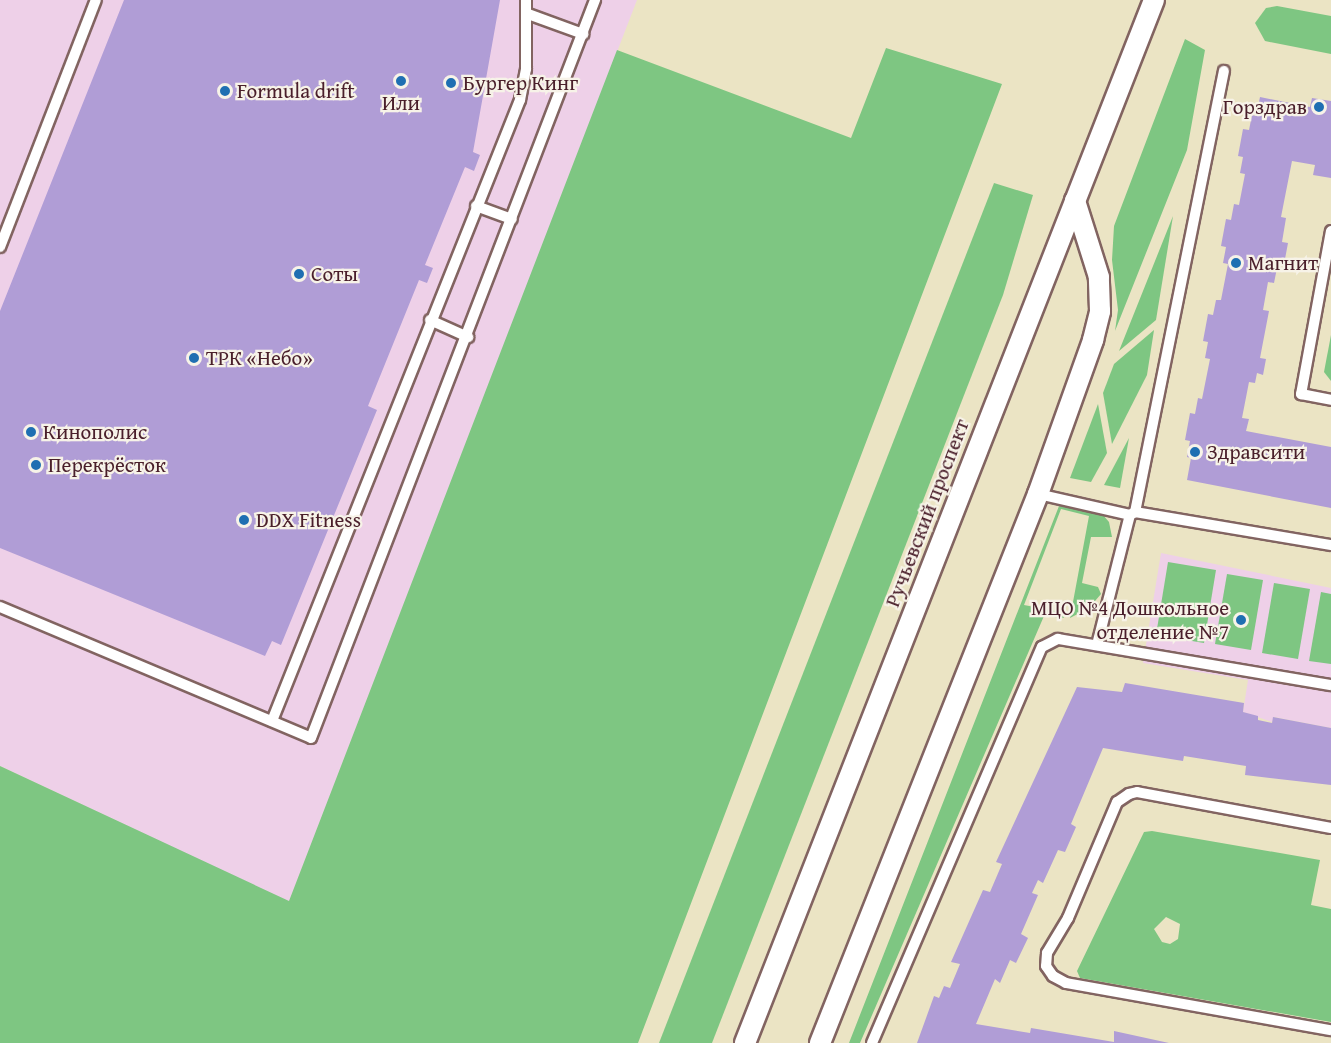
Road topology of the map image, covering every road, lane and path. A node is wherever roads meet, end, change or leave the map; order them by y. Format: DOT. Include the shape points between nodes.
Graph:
graph roads {
  1 [pos="96,0"];
  2 [pos="526,0"];
  3 [pos="595,0"];
  4 [pos="1154,0"];
  5 [pos="528,14"];
  6 [pos="583,34"];
  7 [pos="1224,71"];
  8 [pos="1075,201"];
  9 [pos="476,206"];
  10 [pos="512,219"];
  11 [pos="1331,231"];
  12 [pos="0,247"];
  13 [pos="429,320"];
  14 [pos="468,337"];
  15 [pos="1331,400"];
  16 [pos="1038,494"];
  17 [pos="1132,514"];
  18 [pos="1331,545"];
  19 [pos="0,607"];
  20 [pos="1097,645"];
  21 [pos="1331,685"];
  22 [pos="272,721"];
  23 [pos="1331,828"];
  24 [pos="1331,1030"];
  25 [pos="745,1043"];
  26 [pos="820,1043"];
  27 [pos="872,1043"];
  1 -- 12 [label="lane"];
  2 -- 5 [label="lane"];
  3 -- 6 [label="lane"];
  4 -- 8 [label="street, Ручьевский проспект"];
  5 -- 6 [label="lane"];
  5 -- 9 [label="lane" via="526,69 520,100"];
  6 -- 10 [label="lane"];
  7 -- 17 [label="lane"];
  8 -- 16 [label="street" via="1099,277 1100,311"];
  8 -- 25 [label="street, Ручьевский проспект"];
  9 -- 10 [label="lane"];
  9 -- 13 [label="lane"];
  10 -- 14 [label="lane"];
  11 -- 15 [label="lane" via="1301,394"];
  13 -- 14 [label="lane"];
  13 -- 22 [label="lane"];
  14 -- 22 [label="lane" via="311,738"];
  16 -- 17 [label="lane"];
  16 -- 26 [label="street"];
  17 -- 18 [label="lane"];
  17 -- 20 [label="lane"];
  19 -- 22 [label="lane"];
  20 -- 21 [label="lane"];
  20 -- 27 [label="lane" via="1058,639 1042,647"];
  23 -- 24 [label="lane" via="1137,792 1129,794 1117,802 1068,918 1047,953 1046,966 1053,976 1066,983"];
}
